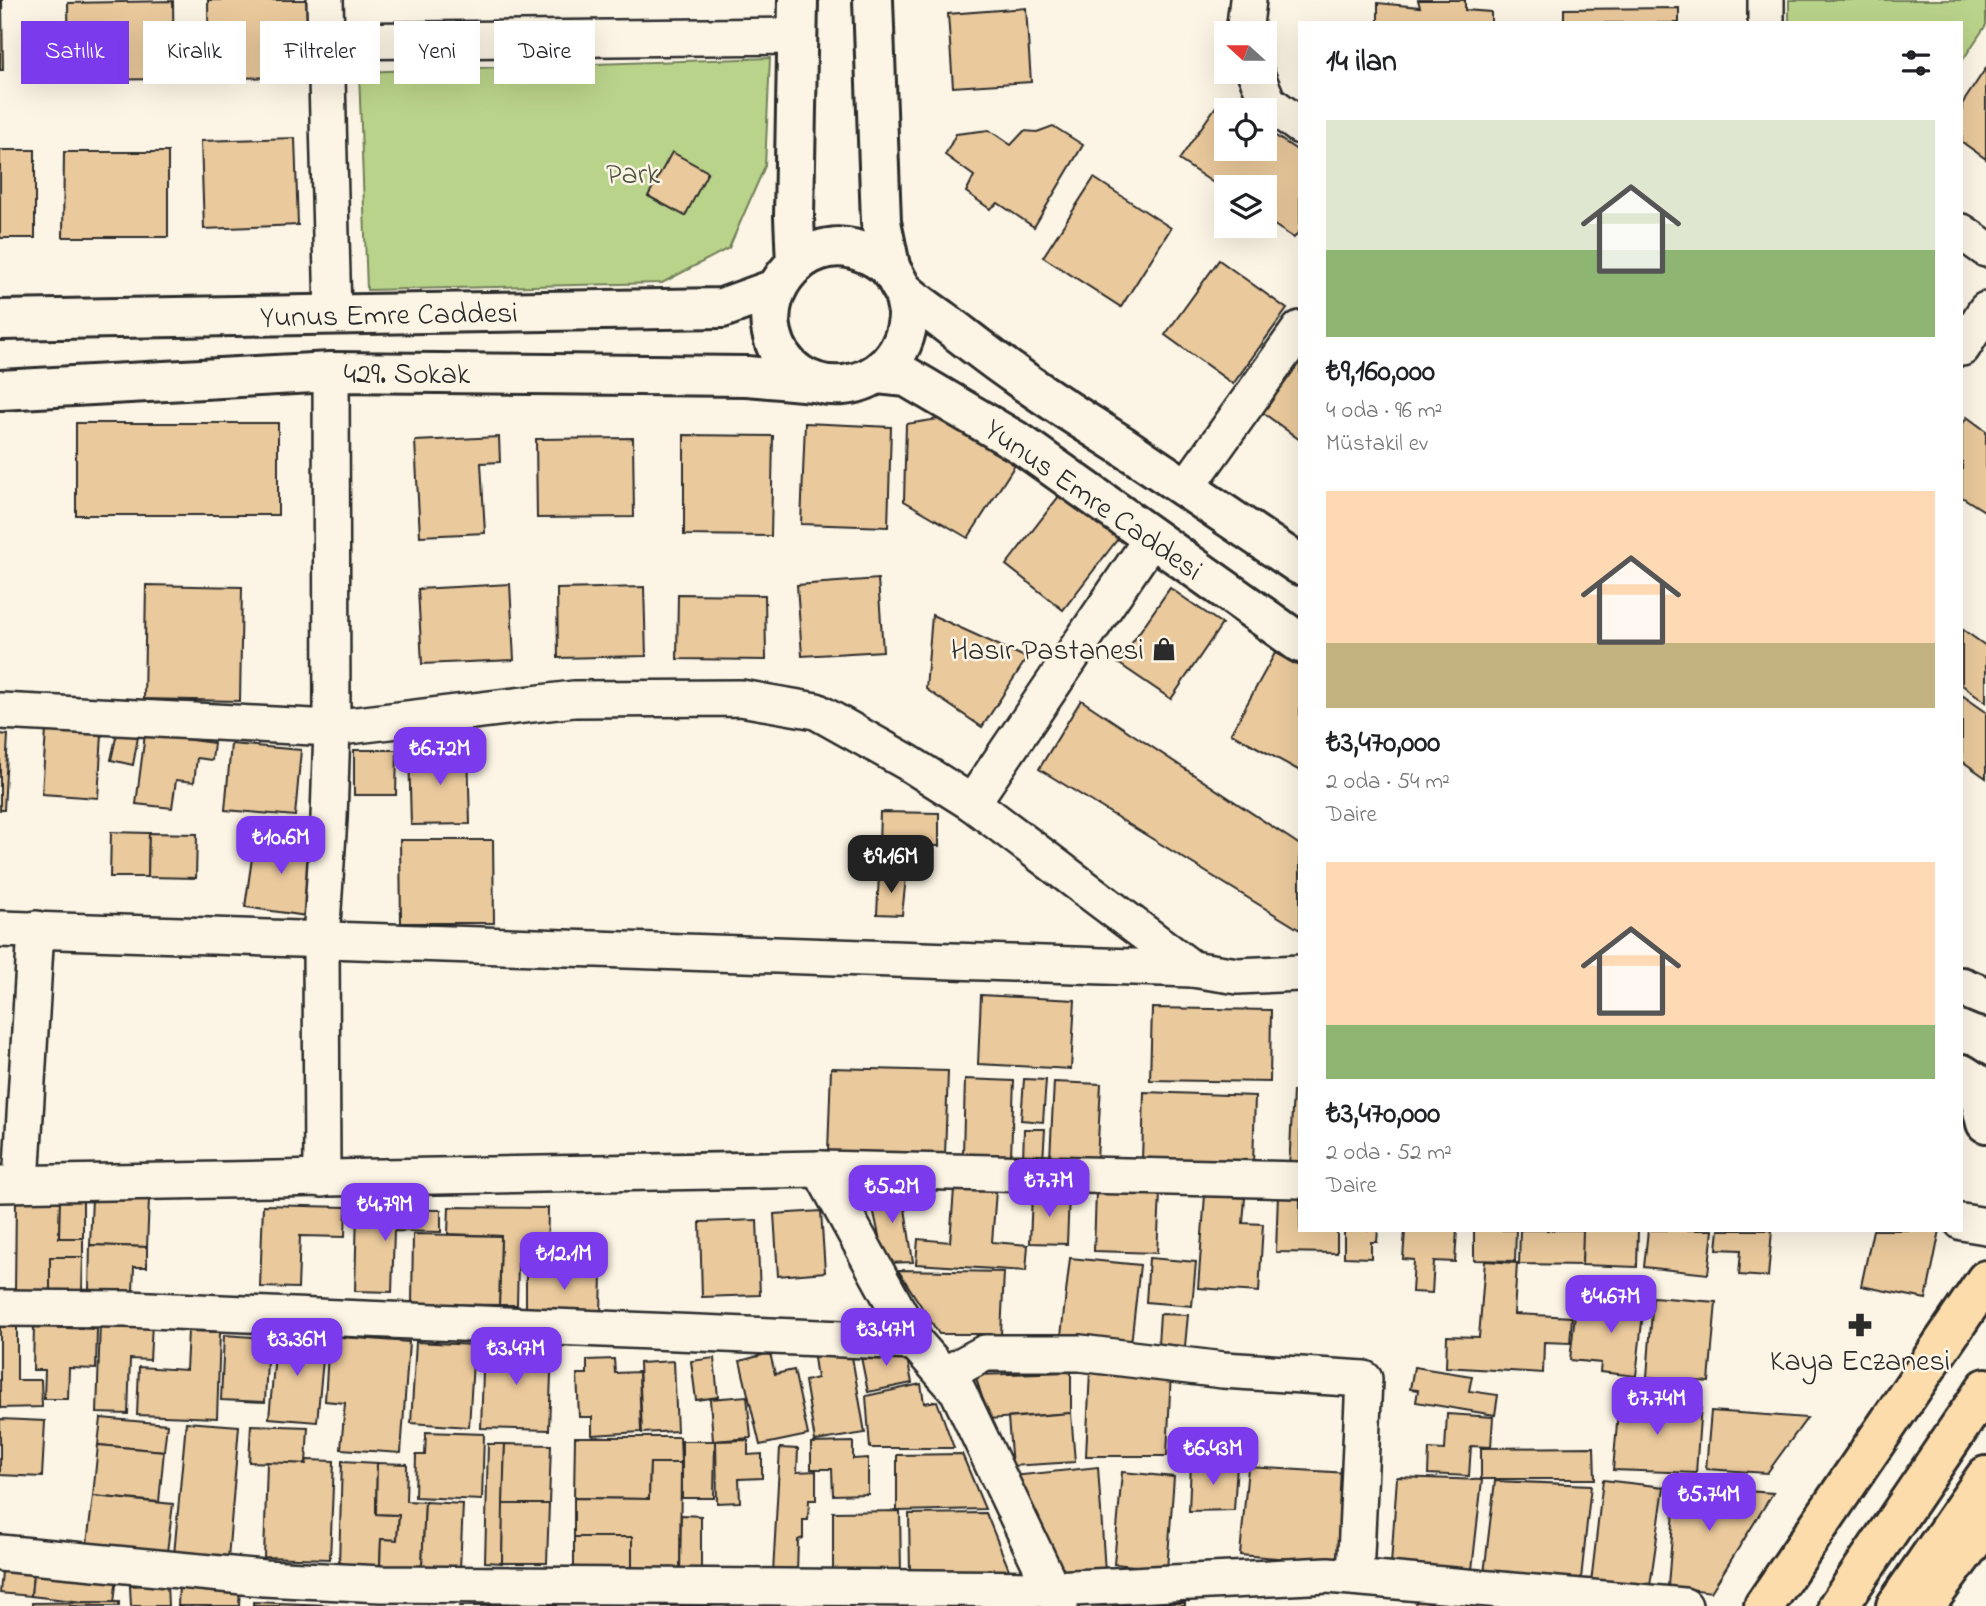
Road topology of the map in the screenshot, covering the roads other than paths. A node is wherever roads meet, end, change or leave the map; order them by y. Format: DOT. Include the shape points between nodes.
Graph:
graph roads {
  1 [pos="325,0"];
  2 [pos="873,0"];
  3 [pos="1248,0"];
  4 [pos="1766,0"];
  5 [pos="798,18"];
  6 [pos="326,21"];
  7 [pos="1245,21"];
  8 [pos="1766,21"];
  9 [pos="380,38"];
  10 [pos="328,84"];
  11 [pos="1260,84"];
  12 [pos="1298,124"];
  13 [pos="1963,233"];
  14 [pos="1986,249"];
  15 [pos="786,276"];
  16 [pos="897,280"];
  17 [pos="1986,310"];
  18 [pos="333,315"];
  19 [pos="0,320"];
  20 [pos="1298,332"];
  21 [pos="1963,346"];
  22 [pos="331,372"];
  23 [pos="878,374"];
  24 [pos="814,382"];
  25 [pos="0,390"];
  26 [pos="1186,488"];
  27 [pos="1152,538"];
  28 [pos="1298,564"];
  29 [pos="1298,642"];
  30 [pos="0,711"];
  31 [pos="332,728"];
  32 [pos="972,803"];
  33 [pos="0,929"];
  34 [pos="36,929"];
  35 [pos="321,939"];
  36 [pos="1192,969"];
  37 [pos="1298,973"];
  38 [pos="1986,979"];
  39 [pos="1963,986"];
  40 [pos="1963,986"];
  41 [pos="1986,997"];
  42 [pos="1963,1075"];
  43 [pos="1986,1123"];
  44 [pos="820,1169"];
  45 [pos="322,1179"];
  46 [pos="1298,1180"];
  47 [pos="11,1184"];
  48 [pos="1963,1222"];
  49 [pos="1986,1226"];
  50 [pos="1986,1280"];
  51 [pos="0,1308"];
  52 [pos="915,1342"];
  53 [pos="944,1375"];
  54 [pos="1986,1388"];
  55 [pos="1986,1476"];
  56 [pos="1986,1523"];
  57 [pos="0,1553"];
  58 [pos="1355,1577"];
  59 [pos="1056,1598"];
  60 [pos="1684,1606"];
  61 [pos="1764,1606"];
  62 [pos="1838,1606"];
  63 [pos="1896,1606"];
  64 [pos="1926,1606"];
  1 -- 6 [label="street"];
  2 -- 16 [label="main road" via="881,222"];
  3 -- 7 [label="street"];
  4 -- 8 [label="street"];
  5 -- 9 [label="street"];
  5 -- 15 [label="main road" via="794,217"];
  10 -- 18 [label="street"];
  11 -- 12 [label="street" via="1268,102"];
  13 -- 14 [label="street"];
  15 -- 16 [label="main road" via="806,257 850,248 872,256"];
  15 -- 18 [label="main road, Yunus Emre Caddesi" via="722,308"];
  15 -- 24 [label="main road" via="770,311 772,334 781,354"];
  16 -- 23 [label="main road" via="908,313 905,337 895,357"];
  16 -- 26 [label="main road, Yunus Emre Caddesi" via="1014,374"];
  17 -- 21 [label="street"];
  18 -- 19 [label="main road, Yunus Emre Caddesi"];
  20 -- 26 [label="street"];
  22 -- 24 [label="main road, 429. Sokak" via="747,376"];
  22 -- 25 [label="main road, 429. Sokak"];
  22 -- 31 [label="street"];
  23 -- 24 [label="main road" via="836,386"];
  23 -- 27 [label="main road, Yunus Emre Caddesi" via="907,377 1010,438"];
  26 -- 28 [label="main road, Yunus Emre Caddesi"];
  27 -- 29 [label="main road, Yunus Emre Caddesi"];
  27 -- 32 [label="street"];
  30 -- 31 [label="street"];
  31 -- 32 [label="street" via="574,699 741,698 816,711"];
  31 -- 35 [label="street"];
  32 -- 36 [label="street"];
  33 -- 34 [label="street"];
  34 -- 35 [label="street"];
  34 -- 47 [label="street"];
  35 -- 36 [label="street"];
  35 -- 45 [label="street"];
  36 -- 37 [label="street" via="1238,976"];
  38 -- 39 [label="main road"];
  40 -- 41 [label="main road"];
  42 -- 43 [label="main road" via="1976,1083"];
  44 -- 45 [label="street"];
  44 -- 46 [label="street"];
  44 -- 52 [label="street"];
  45 -- 47 [label="street"];
  48 -- 49 [label="street"];
  50 -- 61 [label="main road"];
  51 -- 52 [label="street" via="125,1309"];
  52 -- 53 [label="street"];
  53 -- 58 [label="street" via="985,1353 1080,1353 1223,1370 1364,1379"];
  53 -- 59 [label="street" via="958,1391"];
  54 -- 62 [label="main road"];
  55 -- 63 [label="main road"];
  56 -- 64 [label="main road"];
  57 -- 59 [label="street" via="264,1578 381,1584"];
  58 -- 59 [label="street" via="1328,1575"];
  58 -- 60 [label="street"];
}
